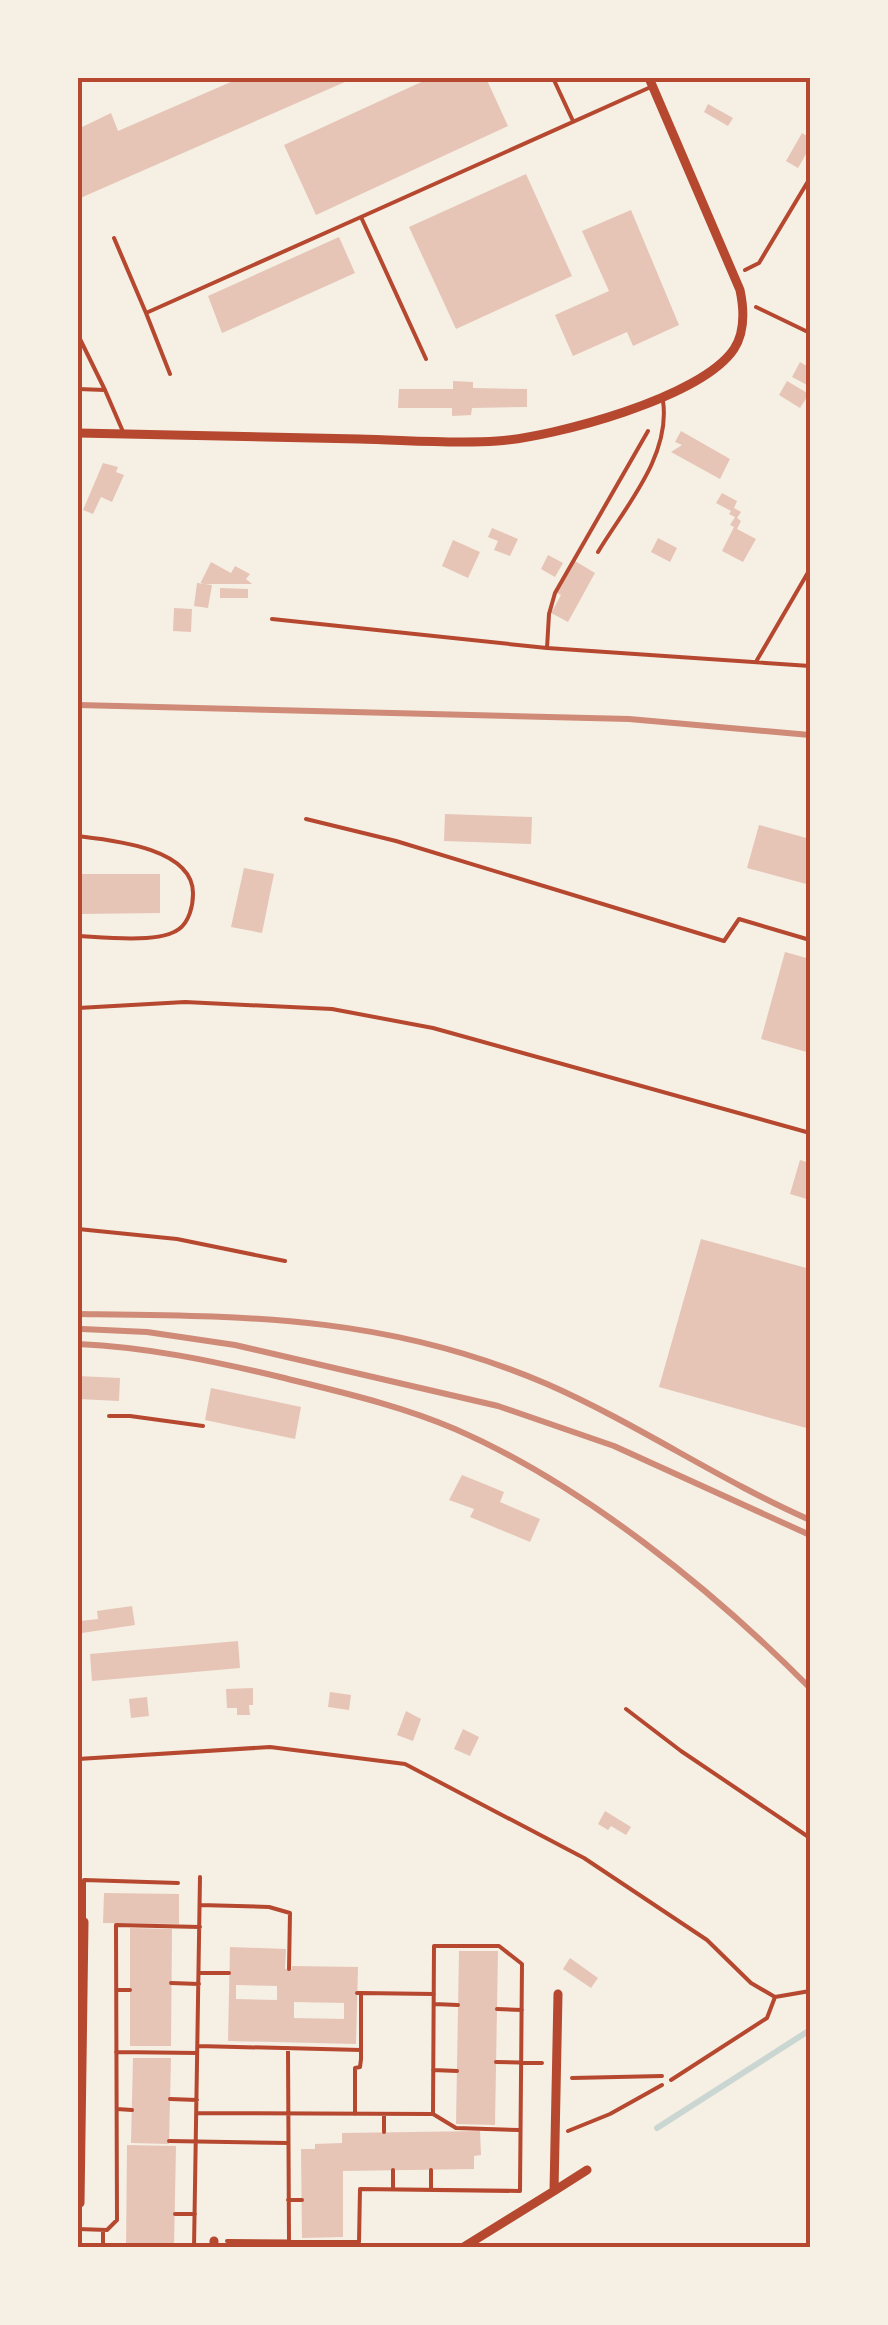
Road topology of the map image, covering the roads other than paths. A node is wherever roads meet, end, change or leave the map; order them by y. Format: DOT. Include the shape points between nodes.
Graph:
graph roads {
  1 [pos="554,78"];
  2 [pos="651,82"];
  3 [pos="573,121"];
  4 [pos="360,217"];
  5 [pos="114,238"];
  6 [pos="146,313"];
  7 [pos="78,335"];
  8 [pos="426,360"];
  9 [pos="170,374"];
  10 [pos="78,389"];
  11 [pos="105,390"];
  12 [pos="663,396"];
  13 [pos="78,433"];
  14 [pos="124,434"];
  15 [pos="598,552"];
  16 [pos="306,818"];
  17 [pos="78,836"];
  18 [pos="78,936"];
  19 [pos="810,940"];
  20 [pos="78,1008"];
  21 [pos="810,1134"];
  22 [pos="626,1709"];
  23 [pos="78,1759"];
  24 [pos="810,1838"];
  25 [pos="178,1883"];
  26 [pos="84,1922"];
  27 [pos="810,1990"];
  28 [pos="558,1994"];
  29 [pos="775,1998"];
  30 [pos="671,2080"];
  31 [pos="587,2170"];
  32 [pos="554,2191"];
  33 [pos="78,2202"];
  34 [pos="462,2248"];
  1 -- 3 [label="lane"];
  2 -- 3 [label="lane"];
  2 -- 12 [label="street" via="743,304 739,338 727,357"];
  3 -- 4 [label="lane"];
  4 -- 6 [label="lane"];
  4 -- 8 [label="lane"];
  5 -- 6 [label="lane"];
  6 -- 9 [label="lane"];
  7 -- 11 [label="lane"];
  10 -- 11 [label="lane"];
  11 -- 14 [label="lane"];
  12 -- 14 [label="street" via="586,426 494,442"];
  12 -- 15 [label="lane" via="659,452"];
  13 -- 14 [label="street"];
  16 -- 19 [label="lane" via="724,941 739,919"];
  17 -- 18 [label="lane" via="125,841 174,860 193,884 193,907 179,929 158,937"];
  20 -- 21 [label="lane" via="185,1002 332,1009 433,1028"];
  22 -- 24 [label="lane"];
  23 -- 29 [label="lane" via="270,1747 406,1764 584,1858 706,1940"];
  25 -- 26 [label="lane" via="84,1880"];
  26 -- 33 [label="street"];
  27 -- 29 [label="lane"];
  28 -- 32 [label="street"];
  29 -- 30 [label="lane" via="767,2018"];
  31 -- 32 [label="street"];
  32 -- 34 [label="street"];
}
